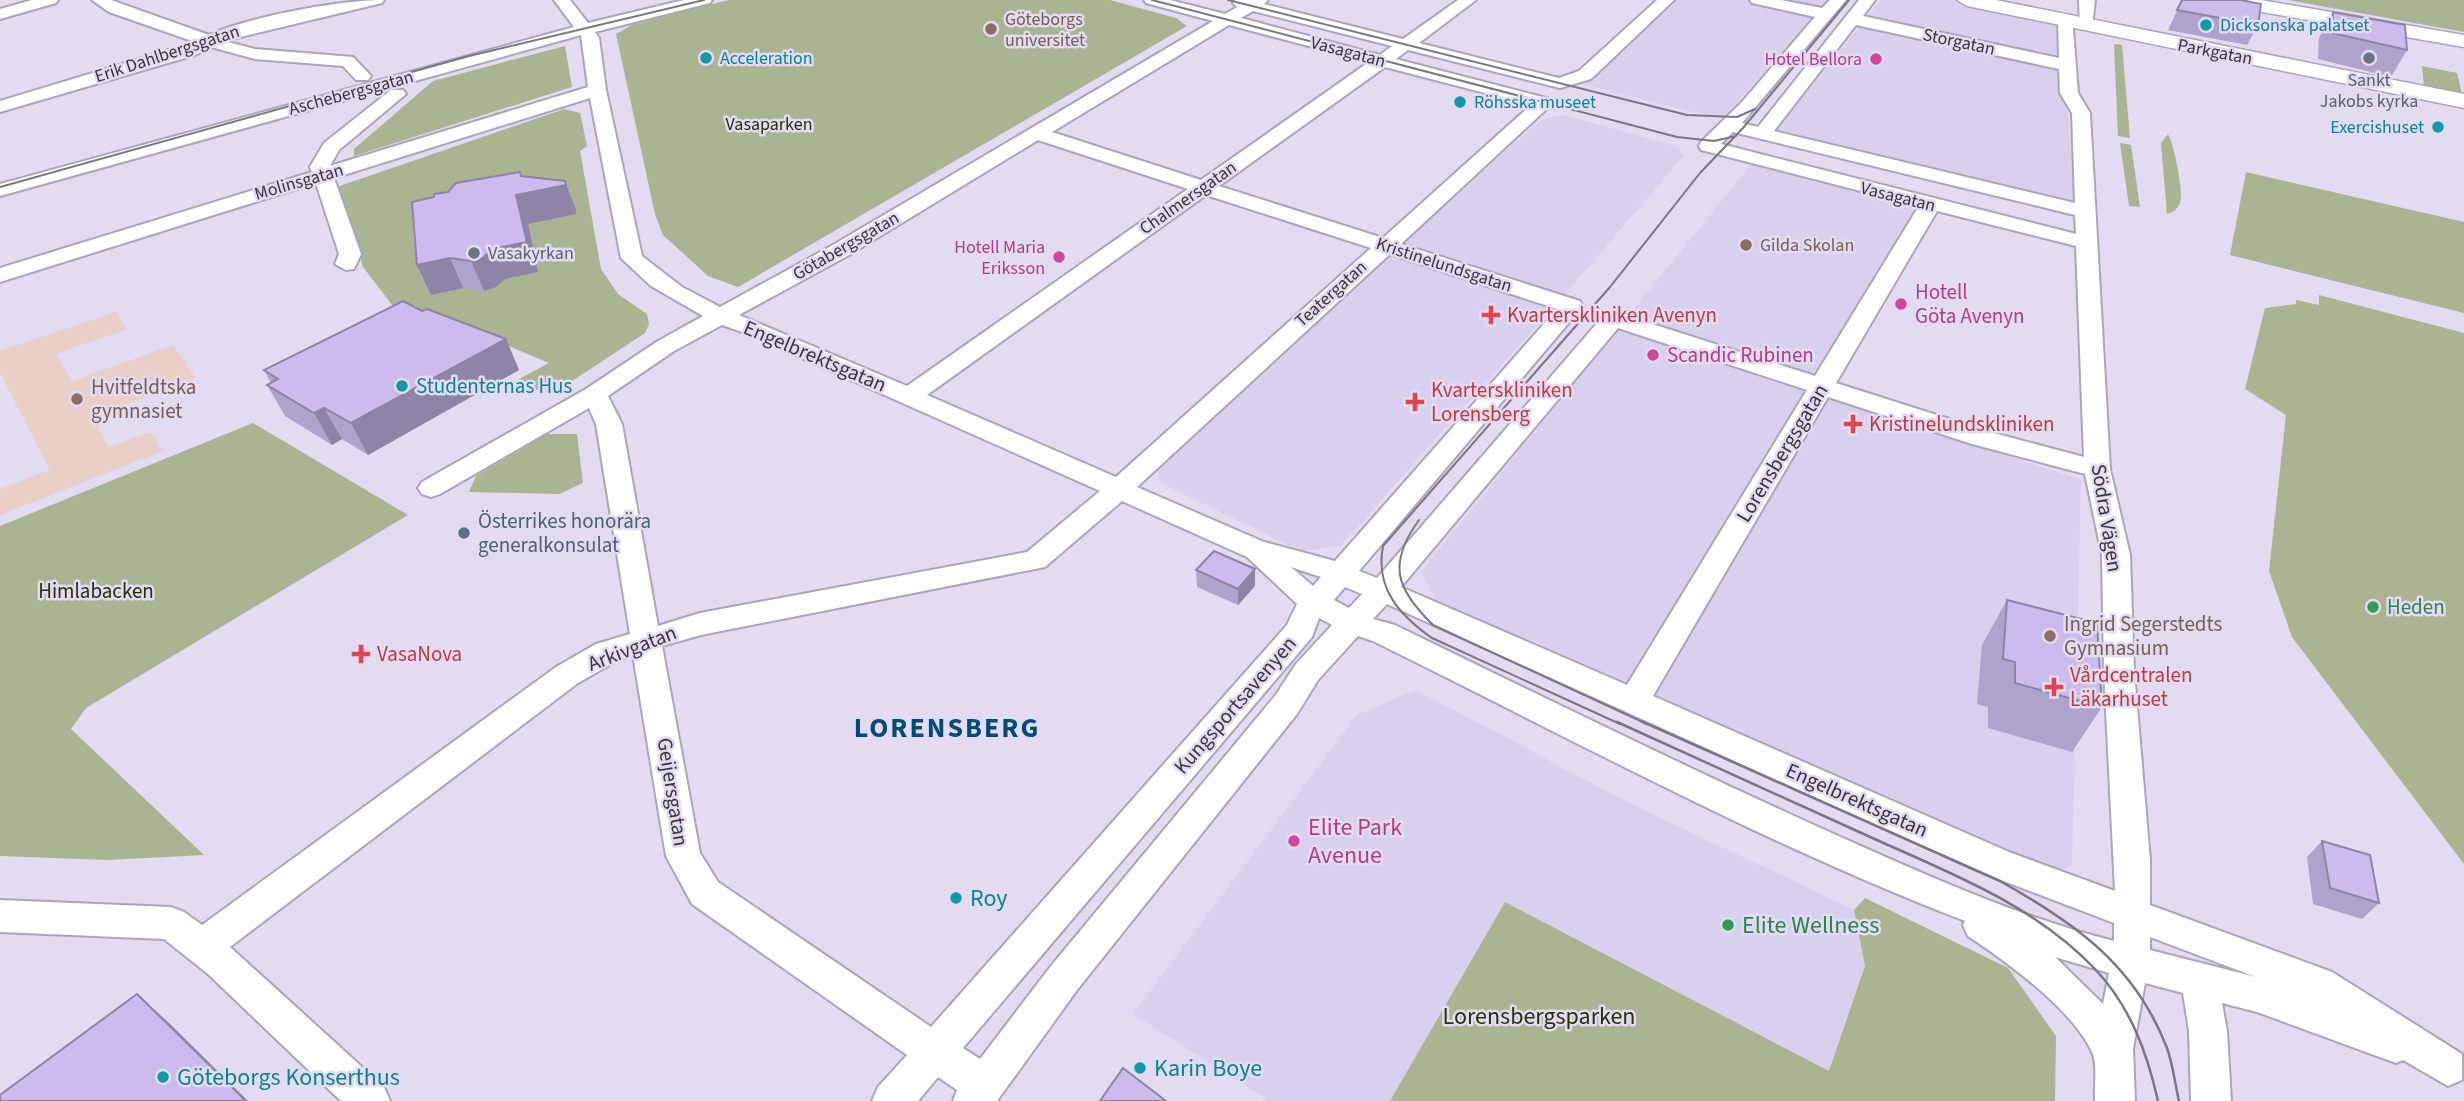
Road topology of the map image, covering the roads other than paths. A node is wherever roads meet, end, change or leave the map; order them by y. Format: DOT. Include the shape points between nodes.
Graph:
graph roads {
  1 [pos="50,0"];
  2 [pos="100,0"];
  3 [pos="376,0"];
  4 [pos="562,0"];
  5 [pos="671,0"];
  6 [pos="704,0"];
  7 [pos="1152,0"];
  8 [pos="1468,0"];
  9 [pos="1666,0"];
  10 [pos="1758,0"];
  11 [pos="1838,0"];
  12 [pos="1867,0"];
  13 [pos="1966,0"];
  14 [pos="2087,0"];
  15 [pos="2227,0"];
  16 [pos="1255,3"];
  17 [pos="1228,10"];
  18 [pos="0,14"];
  19 [pos="1826,14"];
  20 [pos="1852,19"];
  21 [pos="2076,22"];
  22 [pos="583,24"];
  23 [pos="206,41"];
  24 [pos="2464,41"];
  25 [pos="1406,44"];
  26 [pos="1380,61"];
  27 [pos="2066,65"];
  28 [pos="362,76"];
  29 [pos="597,90"];
  30 [pos="397,94"];
  31 [pos="2464,101"];
  32 [pos="1544,103"];
  33 [pos="0,107"];
  34 [pos="1729,125"];
  35 [pos="1035,133"];
  36 [pos="1763,133"];
  37 [pos="321,176"];
  38 [pos="0,178"];
  39 [pos="1204,187"];
  40 [pos="0,190"];
  41 [pos="1930,205"];
  42 [pos="2084,210"];
  43 [pos="2088,243"];
  44 [pos="1384,246"];
  45 [pos="346,264"];
  46 [pos="0,275"];
  47 [pos="1573,306"];
  48 [pos="718,316"];
  49 [pos="1822,387"];
  50 [pos="596,394"];
  51 [pos="909,396"];
  52 [pos="2097,469"];
  53 [pos="431,488"];
  54 [pos="1120,488"];
  55 [pos="1256,551"];
  56 [pos="1340,575"];
  57 [pos="1382,591"];
  58 [pos="1315,603"];
  59 [pos="1352,625"];
  60 [pos="647,638"];
  61 [pos="1634,701"];
  62 [pos="1919,888"];
  63 [pos="2131,915"];
  64 [pos="0,916"];
  65 [pos="202,946"];
  66 [pos="2131,964"];
  67 [pos="2199,978"];
  68 [pos="2113,1049"];
  69 [pos="937,1050"];
  70 [pos="2456,1070"];
  71 [pos="979,1094"];
  72 [pos="370,1101"];
  73 [pos="892,1101"];
  74 [pos="2115,1101"];
  75 [pos="2211,1101"];
  1 -- 18 [label="street"];
  2 -- 23 [label="street"];
  3 -- 23 [label="street, Erik Dahlbergsgatan"];
  4 -- 22 [label="street, Engelbrektsgatan"];
  5 -- 22 [label="street, Aschebergsgatan"];
  6 -- 22 [label="street, Aschebergsgatan"];
  7 -- 17 [label="street, Vasagatan"];
  8 -- 25 [label="street, Chalmersgatan"];
  9 -- 25 [label="street, Vasagatan" via="1585,75 1560,83"];
  10 -- 19 [label="street"];
  11 -- 19 [label="street"];
  12 -- 20 [label="street"];
  13 -- 21 [label="main road, Parkgatan"];
  14 -- 21 [label="street, Södra Vägen"];
  15 -- 24 [label="main road"];
  16 -- 17 [label="street, Vasagatan"];
  16 -- 25 [label="street, Vasagatan"];
  17 -- 26 [label="street, Vasagatan"];
  17 -- 35 [label="street, Götabergsgatan"];
  19 -- 34 [label="street"];
  20 -- 27 [label="street, Storgatan"];
  20 -- 36 [label="street"];
  21 -- 27 [label="street, Södra Vägen"];
  21 -- 31 [label="main road, Parkgatan"];
  22 -- 28 [label="street, Aschebergsgatan"];
  22 -- 29 [label="street, Engelbrektsgatan" via="591,38"];
  22 -- 40 [label="street, Aschebergsgatan"];
  23 -- 28 [label="street" via="255,54 347,61"];
  23 -- 33 [label="street, Erik Dahlbergsgatan" via="189,51"];
  25 -- 26 [label="street, Chalmersgatan"];
  26 -- 32 [label="street, Vasagatan"];
  26 -- 39 [label="street, Chalmersgatan"];
  27 -- 42 [label="street, Södra Vägen" via="2068,93 2081,113"];
  28 -- 38 [label="street, Aschebergsgatan"];
  29 -- 37 [label="street, Molinsgatan"];
  29 -- 48 [label="street, Engelbrektsgatan" via="632,258 649,276"];
  30 -- 37 [label="street" via="331,147 320,167"];
  32 -- 44 [label="street, Teatergatan"];
  34 -- 36 [label="street, Vasagatan"];
  34 -- 41 [label="street, Vasagatan" via="1708,146"];
  35 -- 39 [label="street, Kristinelundsgatan"];
  35 -- 48 [label="street, Götabergsgatan" via="841,250"];
  36 -- 42 [label="street, Vasagatan"];
  37 -- 45 [label="street" via="350,254"];
  37 -- 46 [label="street, Molinsgatan"];
  39 -- 44 [label="street, Kristinelundsgatan"];
  39 -- 51 [label="street, Chalmersgatan"];
  41 -- 43 [label="street, Vasagatan"];
  41 -- 49 [label="street, Lorensbergsgatan"];
  42 -- 43 [label="street, Södra Vägen"];
  43 -- 52 [label="street, Södra Vägen"];
  44 -- 47 [label="street, Kristinelundsgatan"];
  44 -- 54 [label="street, Teatergatan"];
  47 -- 56 [label="street, Kungsportsavenyen"];
  48 -- 50 [label="street, Götabergsgatan"];
  48 -- 51 [label="street, Engelbrektsgatan"];
  49 -- 52 [label="street"];
  49 -- 57 [label="street, Kungsportsavenyen" via="1613,319"];
  49 -- 61 [label="street, Lorensbergsgatan"];
  50 -- 53 [label="street, Götabergsgatan"];
  50 -- 60 [label="street, Geijersgatan" via="609,425"];
  51 -- 54 [label="street, Engelbrektsgatan"];
  52 -- 63 [label="street, Södra Vägen" via="2116,555 2119,671 2133,853"];
  54 -- 55 [label="street, Engelbrektsgatan"];
  54 -- 60 [label="street, Arkivgatan" via="1035,560"];
  55 -- 56 [label="street, Engelbrektsgatan" via="1307,561"];
  55 -- 58 [label="street, Engelbrektsgatan" via="1286,583"];
  56 -- 57 [label="street, Engelbrektsgatan"];
  56 -- 58 [label="street, Kungsportsavenyen"];
  57 -- 59 [label="street, Kungsportsavenyen"];
  57 -- 61 [label="street, Engelbrektsgatan"];
  58 -- 59 [label="street, Engelbrektsgatan"];
  58 -- 69 [label="street, Kungsportsavenyen" via="1301,629"];
  59 -- 62 [label="street, Engelbrektsgatan" via="1384,633 1759,816"];
  59 -- 71 [label="street, Kungsportsavenyen" via="1307,672 1286,705 1064,978"];
  60 -- 65 [label="street, Arkivgatan" via="607,652 567,675"];
  60 -- 69 [label="street, Geijersgatan" via="683,856 705,892"];
  61 -- 63 [label="street, Engelbrektsgatan" via="1997,863"];
  62 -- 66 [label="street, Engelbrektsgatan"];
  62 -- 68 [label="street, Engelbrektsgatan" via="2025,954 2082,1004"];
  63 -- 66 [label="street, Södra Vägen"];
  63 -- 70 [label="street, Engelbrektsgatan" via="2319,984"];
  64 -- 65 [label="street" via="170,923"];
  65 -- 72 [label="street"];
  66 -- 67 [label="street, Engelbrektsgatan"];
  66 -- 68 [label="street, Södra Vägen"];
  67 -- 70 [label="street, Engelbrektsgatan" via="2257,995"];
  67 -- 75 [label="street" via="2208,1031"];
  68 -- 74 [label="street, Södra Vägen"];
  69 -- 71 [label="street, Geijersgatan"];
  69 -- 73 [label="street, Kungsportsavenyen"];
}
